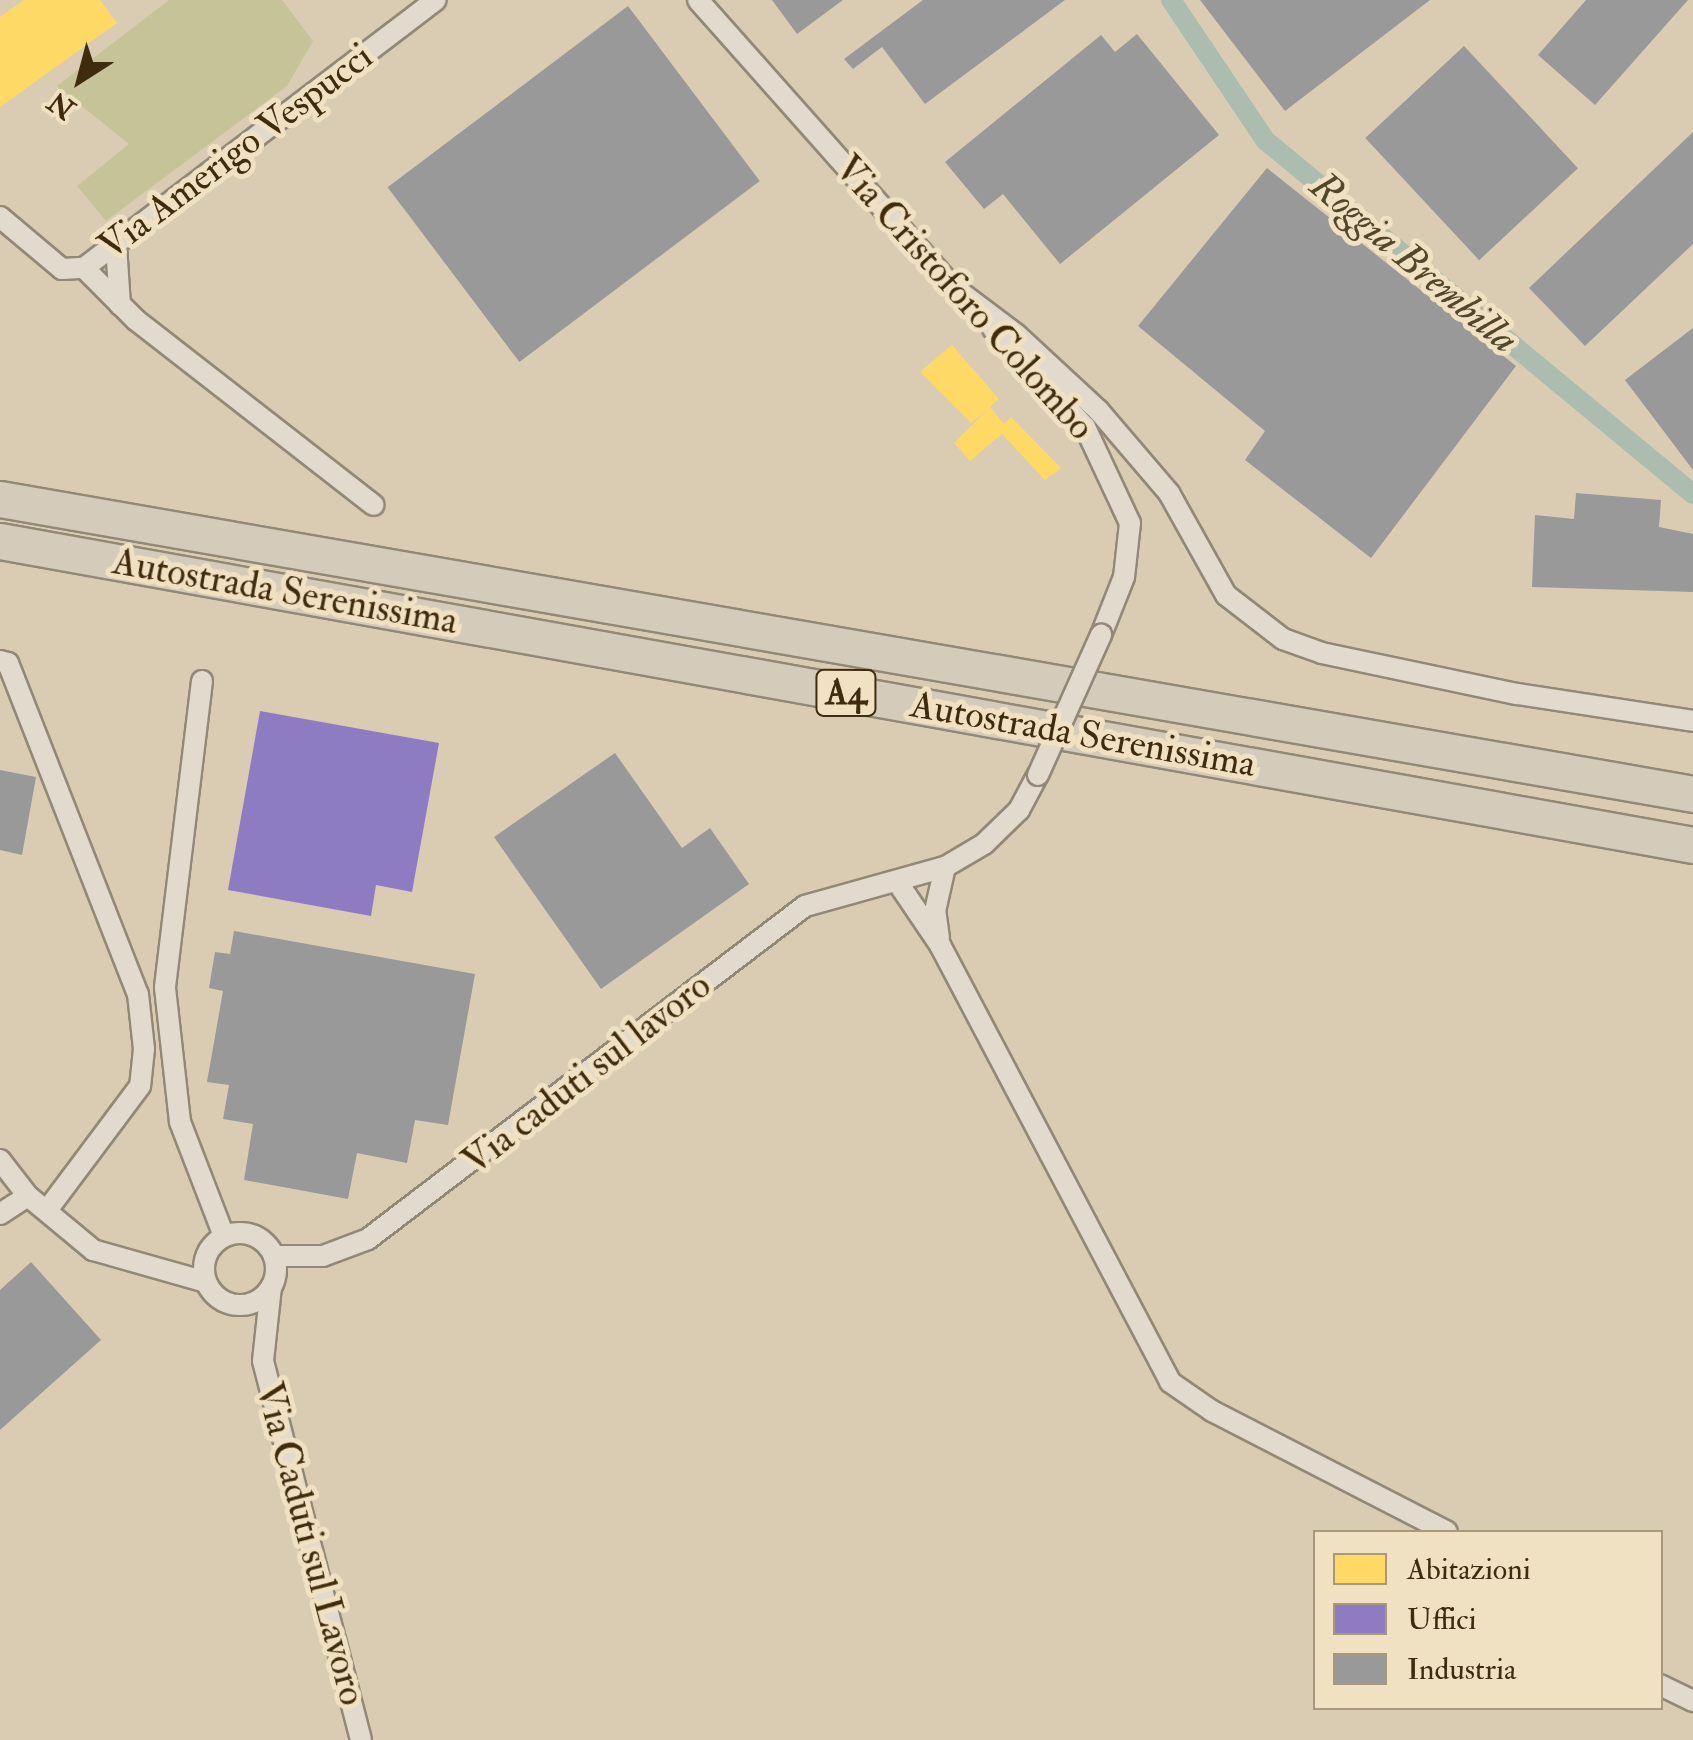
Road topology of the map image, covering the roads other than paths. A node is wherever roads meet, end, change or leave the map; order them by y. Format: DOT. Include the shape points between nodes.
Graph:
graph roads {
  1 [pos="436,0"];
  2 [pos="698,0"];
  3 [pos="0,217"];
  4 [pos="116,244"];
  5 [pos="84,268"];
  6 [pos="952,286"];
  7 [pos="121,306"];
  8 [pos="0,500"];
  9 [pos="374,505"];
  10 [pos="0,541"];
  11 [pos="0,661"];
  12 [pos="202,680"];
  13 [pos="1693,721"];
  14 [pos="1038,775"];
  15 [pos="1693,794"];
  16 [pos="1693,845"];
  17 [pos="946,867"];
  18 [pos="898,883"];
  19 [pos="940,945"];
  20 [pos="0,1160"];
  21 [pos="28,1196"];
  22 [pos="48,1208"];
  23 [pos="0,1214"];
  24 [pos="224,1236"];
  25 [pos="274,1256"];
  26 [pos="206,1282"];
  27 [pos="270,1287"];
  28 [pos="1444,1530"];
  29 [pos="1663,1686"];
  30 [pos="1693,1701"];
  31 [pos="361,1740"];
  1 -- 4 [label="street, Via Amerigo Vespucci"];
  2 -- 6 [label="street, Via Cristoforo Colombo"];
  3 -- 5 [label="street" via="62,269"];
  4 -- 5 [label="street, Via Amerigo Vespucci"];
  4 -- 7 [label="street" via="114,291"];
  5 -- 7 [label="street"];
  6 -- 13 [label="street" via="1088,400 1187,521 1226,595 1283,639 1322,654 1517,694"];
  6 -- 14 [label="street, Via Cristoforo Colombo, bridge" via="1086,427 1130,523 1124,578"];
  7 -- 9 [label="street"];
  8 -- 15 [label="highway, Autostrada Serenissima / A4"];
  10 -- 16 [label="highway, Autostrada Serenissima / A4"];
  11 -- 22 [label="street" via="8,663 138,994 144,1049 140,1086"];
  12 -- 24 [label="street" via="165,988 180,1122"];
  14 -- 17 [label="street, Via caduti sul lavoro" via="1018,810 984,844"];
  17 -- 18 [label="street, Via caduti sul lavoro"];
  17 -- 19 [label="street" via="935,911"];
  18 -- 19 [label="street"];
  18 -- 25 [label="street, Via caduti sul lavoro" via="805,906 368,1239 323,1256"];
  19 -- 28 [label="street" via="1170,1382 1212,1411"];
  20 -- 21 [label="street"];
  21 -- 22 [label="street"];
  21 -- 23 [label="street"];
  22 -- 26 [label="street" via="93,1250"];
  24 -- 25 [label="street" via="248,1233"];
  24 -- 26 [label="street" via="204,1261"];
  25 -- 27 [label="street, Via Caduti sul Lavoro"];
  26 -- 27 [label="street" via="220,1299 242,1304"];
  27 -- 31 [label="street, Via Caduti sul Lavoro" via="263,1361"];
  29 -- 30 [label="street"];
}
